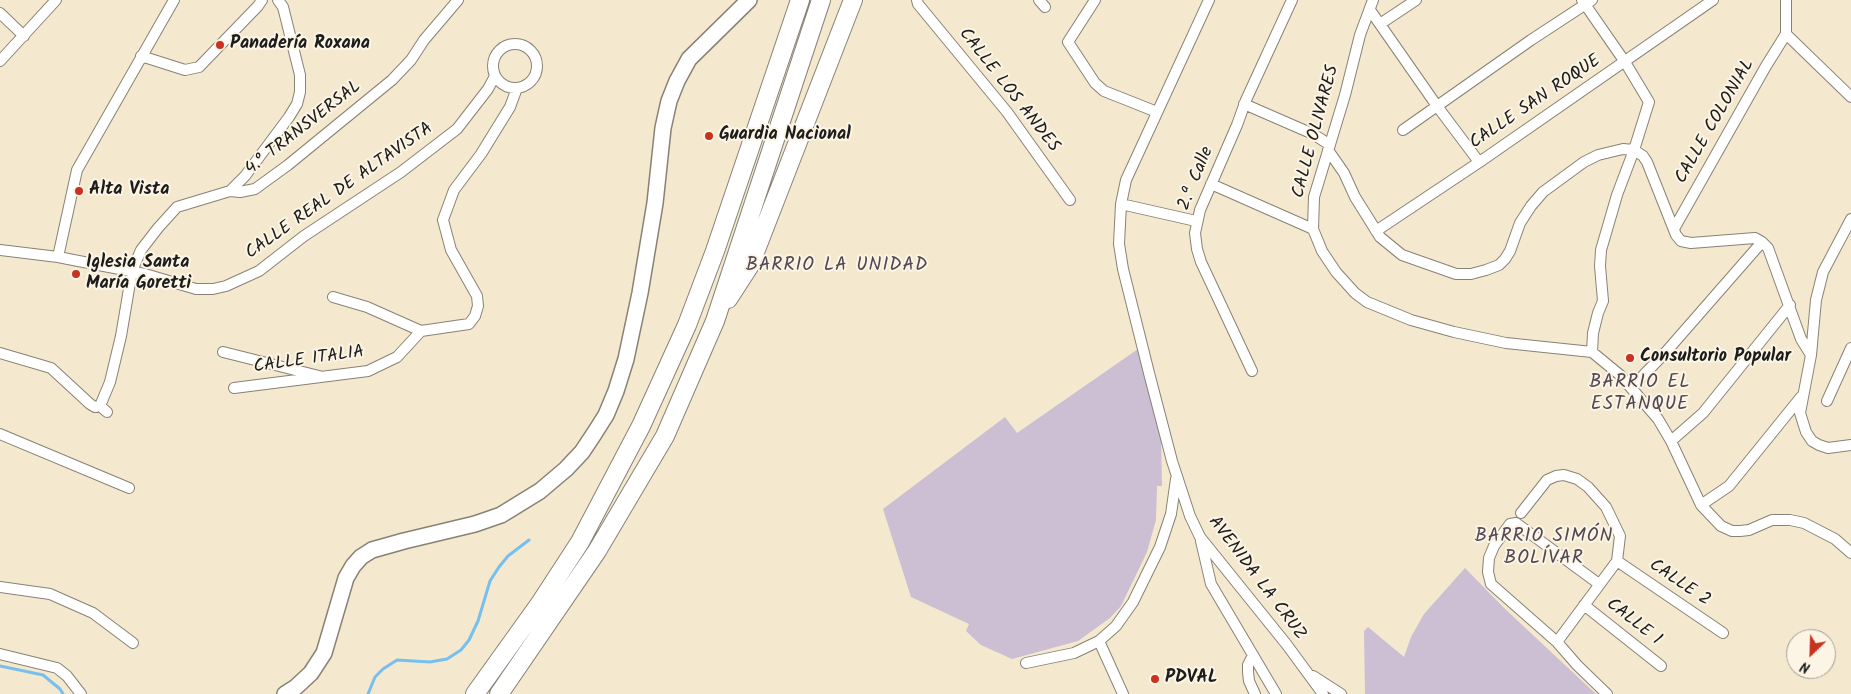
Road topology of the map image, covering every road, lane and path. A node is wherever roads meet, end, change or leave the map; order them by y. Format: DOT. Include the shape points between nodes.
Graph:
graph roads {
  1 [pos="56,0"];
  2 [pos="174,0"];
  3 [pos="262,0"];
  4 [pos="278,0"];
  5 [pos="458,0"];
  6 [pos="749,0"];
  7 [pos="800,0"];
  8 [pos="821,0"];
  9 [pos="853,0"];
  10 [pos="1095,0"];
  11 [pos="1209,0"];
  12 [pos="1292,0"];
  13 [pos="1416,0"];
  14 [pos="1714,0"];
  15 [pos="1786,0"];
  16 [pos="918,2"];
  17 [pos="1586,2"];
  18 [pos="1372,5"];
  19 [pos="0,13"];
  20 [pos="1380,24"];
  21 [pos="1786,34"];
  22 [pos="24,36"];
  23 [pos="141,56"];
  24 [pos="0,61"];
  25 [pos="1625,62"];
  26 [pos="495,76"];
  27 [pos="517,88"];
  28 [pos="1851,97"];
  29 [pos="1244,104"];
  30 [pos="1437,106"];
  31 [pos="1157,112"];
  32 [pos="1403,130"];
  33 [pos="1329,148"];
  34 [pos="1634,150"];
  35 [pos="1479,162"];
  36 [pos="1211,184"];
  37 [pos="230,191"];
  38 [pos="1070,200"];
  39 [pos="1121,204"];
  40 [pos="1851,219"];
  41 [pos="1196,221"];
  42 [pos="1675,227"];
  43 [pos="1313,229"];
  44 [pos="1376,231"];
  45 [pos="1762,242"];
  46 [pos="0,250"];
  47 [pos="58,257"];
  48 [pos="132,271"];
  49 [pos="333,297"];
  50 [pos="1790,305"];
  51 [pos="715,321"];
  52 [pos="421,332"];
  53 [pos="1851,348"];
  54 [pos="223,352"];
  55 [pos="1592,352"];
  56 [pos="0,353"];
  57 [pos="1811,355"];
  58 [pos="1252,371"];
  59 [pos="326,377"];
  60 [pos="234,388"];
  61 [pos="1631,388"];
  62 [pos="1802,396"];
  63 [pos="1827,401"];
  64 [pos="0,434"];
  65 [pos="1671,441"];
  66 [pos="1851,445"];
  67 [pos="1177,476"];
  68 [pos="129,488"];
  69 [pos="1701,505"];
  70 [pos="1522,513"];
  71 [pos="1200,537"];
  72 [pos="1851,553"];
  73 [pos="1617,561"];
  74 [pos="1599,584"];
  75 [pos="0,587"];
  76 [pos="1584,605"];
  77 [pos="1723,633"];
  78 [pos="1099,641"];
  79 [pos="1557,642"];
  80 [pos="133,643"];
  81 [pos="0,654"];
  82 [pos="1253,656"];
  83 [pos="1026,663"];
  84 [pos="1661,666"];
  85 [pos="1306,671"];
  86 [pos="81,694"];
  87 [pos="285,694"];
  88 [pos="475,694"];
  89 [pos="499,694"];
  90 [pos="1123,694"];
  91 [pos="1255,694"];
  92 [pos="1276,694"];
  93 [pos="1323,694"];
  94 [pos="1341,694"];
  95 [pos="1607,694"];
  1 -- 22 [label="street"];
  2 -- 23 [label="street"];
  3 -- 23 [label="street" via="199,67 185,70"];
  4 -- 37 [label="street" via="283,7 300,75 297,104 245,176"];
  5 -- 37 [label="street, 4.° TRANSVERSAL" via="424,40 412,60 371,98 255,189"];
  6 -- 87 [label="main road" via="690,60 669,101 640,293 622,377 606,415 582,452 540,491 501,515 372,550 361,557 346,578 324,653 311,673"];
  7 -- 88 [label="highway" via="715,251 642,426 580,542"];
  8 -- 51 [label="highway"];
  9 -- 51 [label="highway" via="750,265"];
  10 -- 31 [label="street" via="1068,42 1095,83 1104,91"];
  11 -- 31 [label="street, AVENIDA LA CRUZ"];
  12 -- 29 [label="street, 2.ª Calle"];
  13 -- 20 [label="street"];
  14 -- 25 [label="street, CALLE SAN ROQUE"];
  15 -- 21 [label="street"];
  16 -- 38 [label="street, CALLE LOS ANDES" via="1007,112"];
  17 -- 25 [label="street"];
  17 -- 30 [label="street"];
  18 -- 20 [label="street"];
  18 -- 33 [label="street, CALLE OLIVARES" via="1360,35"];
  19 -- 22 [label="street"];
  20 -- 30 [label="street"];
  21 -- 28 [label="street"];
  21 -- 42 [label="street, CALLE COLONIAL"];
  22 -- 24 [label="street"];
  23 -- 47 [label="street" via="77,170"];
  25 -- 34 [label="street" via="1649,102"];
  25 -- 35 [label="street, CALLE SAN ROQUE"];
  26 -- 27 [label="street" via="504,86"];
  26 -- 27 [label="street" via="493,60 497,53 510,44 524,46 535,56 537,70 530,83"];
  26 -- 48 [label="street, CALLE REAL DE ALTAVISTA" via="457,129 401,172 259,270 214,289 196,289"];
  27 -- 52 [label="street" via="510,107 454,190 443,220 451,250 477,296 476,316 469,324"];
  29 -- 33 [label="street" via="1313,134"];
  29 -- 36 [label="street, 2.ª Calle"];
  30 -- 32 [label="street"];
  30 -- 35 [label="street"];
  31 -- 39 [label="street, AVENIDA LA CRUZ" via="1126,180"];
  33 -- 43 [label="street, CALLE OLIVARES" via="1314,197"];
  33 -- 44 [label="street"];
  34 -- 44 [label="street" via="1623,149 1598,155 1543,192 1523,216 1505,259 1486,270 1456,274 1411,259"];
  34 -- 45 [label="street" via="1647,162 1681,241 1755,238"];
  34 -- 55 [label="street" via="1601,250 1604,301 1595,327"];
  35 -- 44 [label="street, CALLE SAN ROQUE"];
  36 -- 41 [label="street, 2.ª Calle"];
  36 -- 43 [label="street"];
  37 -- 48 [label="street, 4.° TRANSVERSAL" via="177,207 141,250"];
  39 -- 41 [label="street"];
  39 -- 67 [label="street, AVENIDA LA CRUZ" via="1119,244 1123,269"];
  40 -- 57 [label="street" via="1826,266 1819,288"];
  41 -- 58 [label="street, 2.ª Calle" via="1201,262"];
  43 -- 55 [label="street, CALLE OLIVARES" via="1336,272 1355,293 1381,308 1411,320 1506,343"];
  45 -- 50 [label="street" via="1768,248"];
  45 -- 61 [label="street"];
  46 -- 47 [label="street, CALLE REAL DE ALTAVISTA"];
  47 -- 48 [label="street, CALLE REAL DE ALTAVISTA"];
  48 -- 56 [label="street, 4.° TRANSVERSAL" via="104,409 90,404 51,368"];
  49 -- 52 [label="street" via="367,307"];
  50 -- 57 [label="street" via="1801,339"];
  50 -- 65 [label="street" via="1703,413"];
  51 -- 89 [label="highway" via="665,436 557,611"];
  52 -- 59 [label="street, CALLE ITALIA" via="397,357 368,371"];
  53 -- 63 [label="street"];
  54 -- 59 [label="street"];
  55 -- 61 [label="street"];
  57 -- 62 [label="street"];
  59 -- 60 [label="street, CALLE ITALIA"];
  61 -- 65 [label="street" via="1658,419"];
  62 -- 66 [label="street" via="1801,422 1812,441 1828,448"];
  62 -- 69 [label="street" via="1729,486"];
  64 -- 68 [label="street"];
  65 -- 69 [label="street"];
  67 -- 71 [label="street, AVENIDA LA CRUZ"];
  67 -- 78 [label="street" via="1171,514 1160,547 1133,602 1116,626"];
  69 -- 72 [label="street" via="1721,526 1732,530 1749,530 1772,520 1790,520 1804,523 1835,539"];
  70 -- 73 [label="street" via="1547,480 1564,475 1577,480 1606,507 1620,536"];
  71 -- 82 [label="street" via="1211,584"];
  71 -- 85 [label="street, AVENIDA LA CRUZ"];
  73 -- 74 [label="street"];
  73 -- 77 [label="street, CALLE 2"];
  74 -- 76 [label="street"];
  74 -- 79 [label="street" via="1516,523 1510,524 1494,546 1489,558 1491,584"];
  75 -- 80 [label="street" via="50,594 92,613"];
  76 -- 79 [label="street"];
  76 -- 84 [label="street, CALLE 1"];
  78 -- 83 [label="street" via="1074,654"];
  78 -- 90 [label="street"];
  79 -- 95 [label="street"];
  81 -- 86 [label="street" via="56,668"];
  82 -- 91 [label="street" via="1248,672"];
  82 -- 92 [label="street"];
  85 -- 93 [label="street, AVENIDA LA CRUZ"];
  85 -- 94 [label="street"];
}
